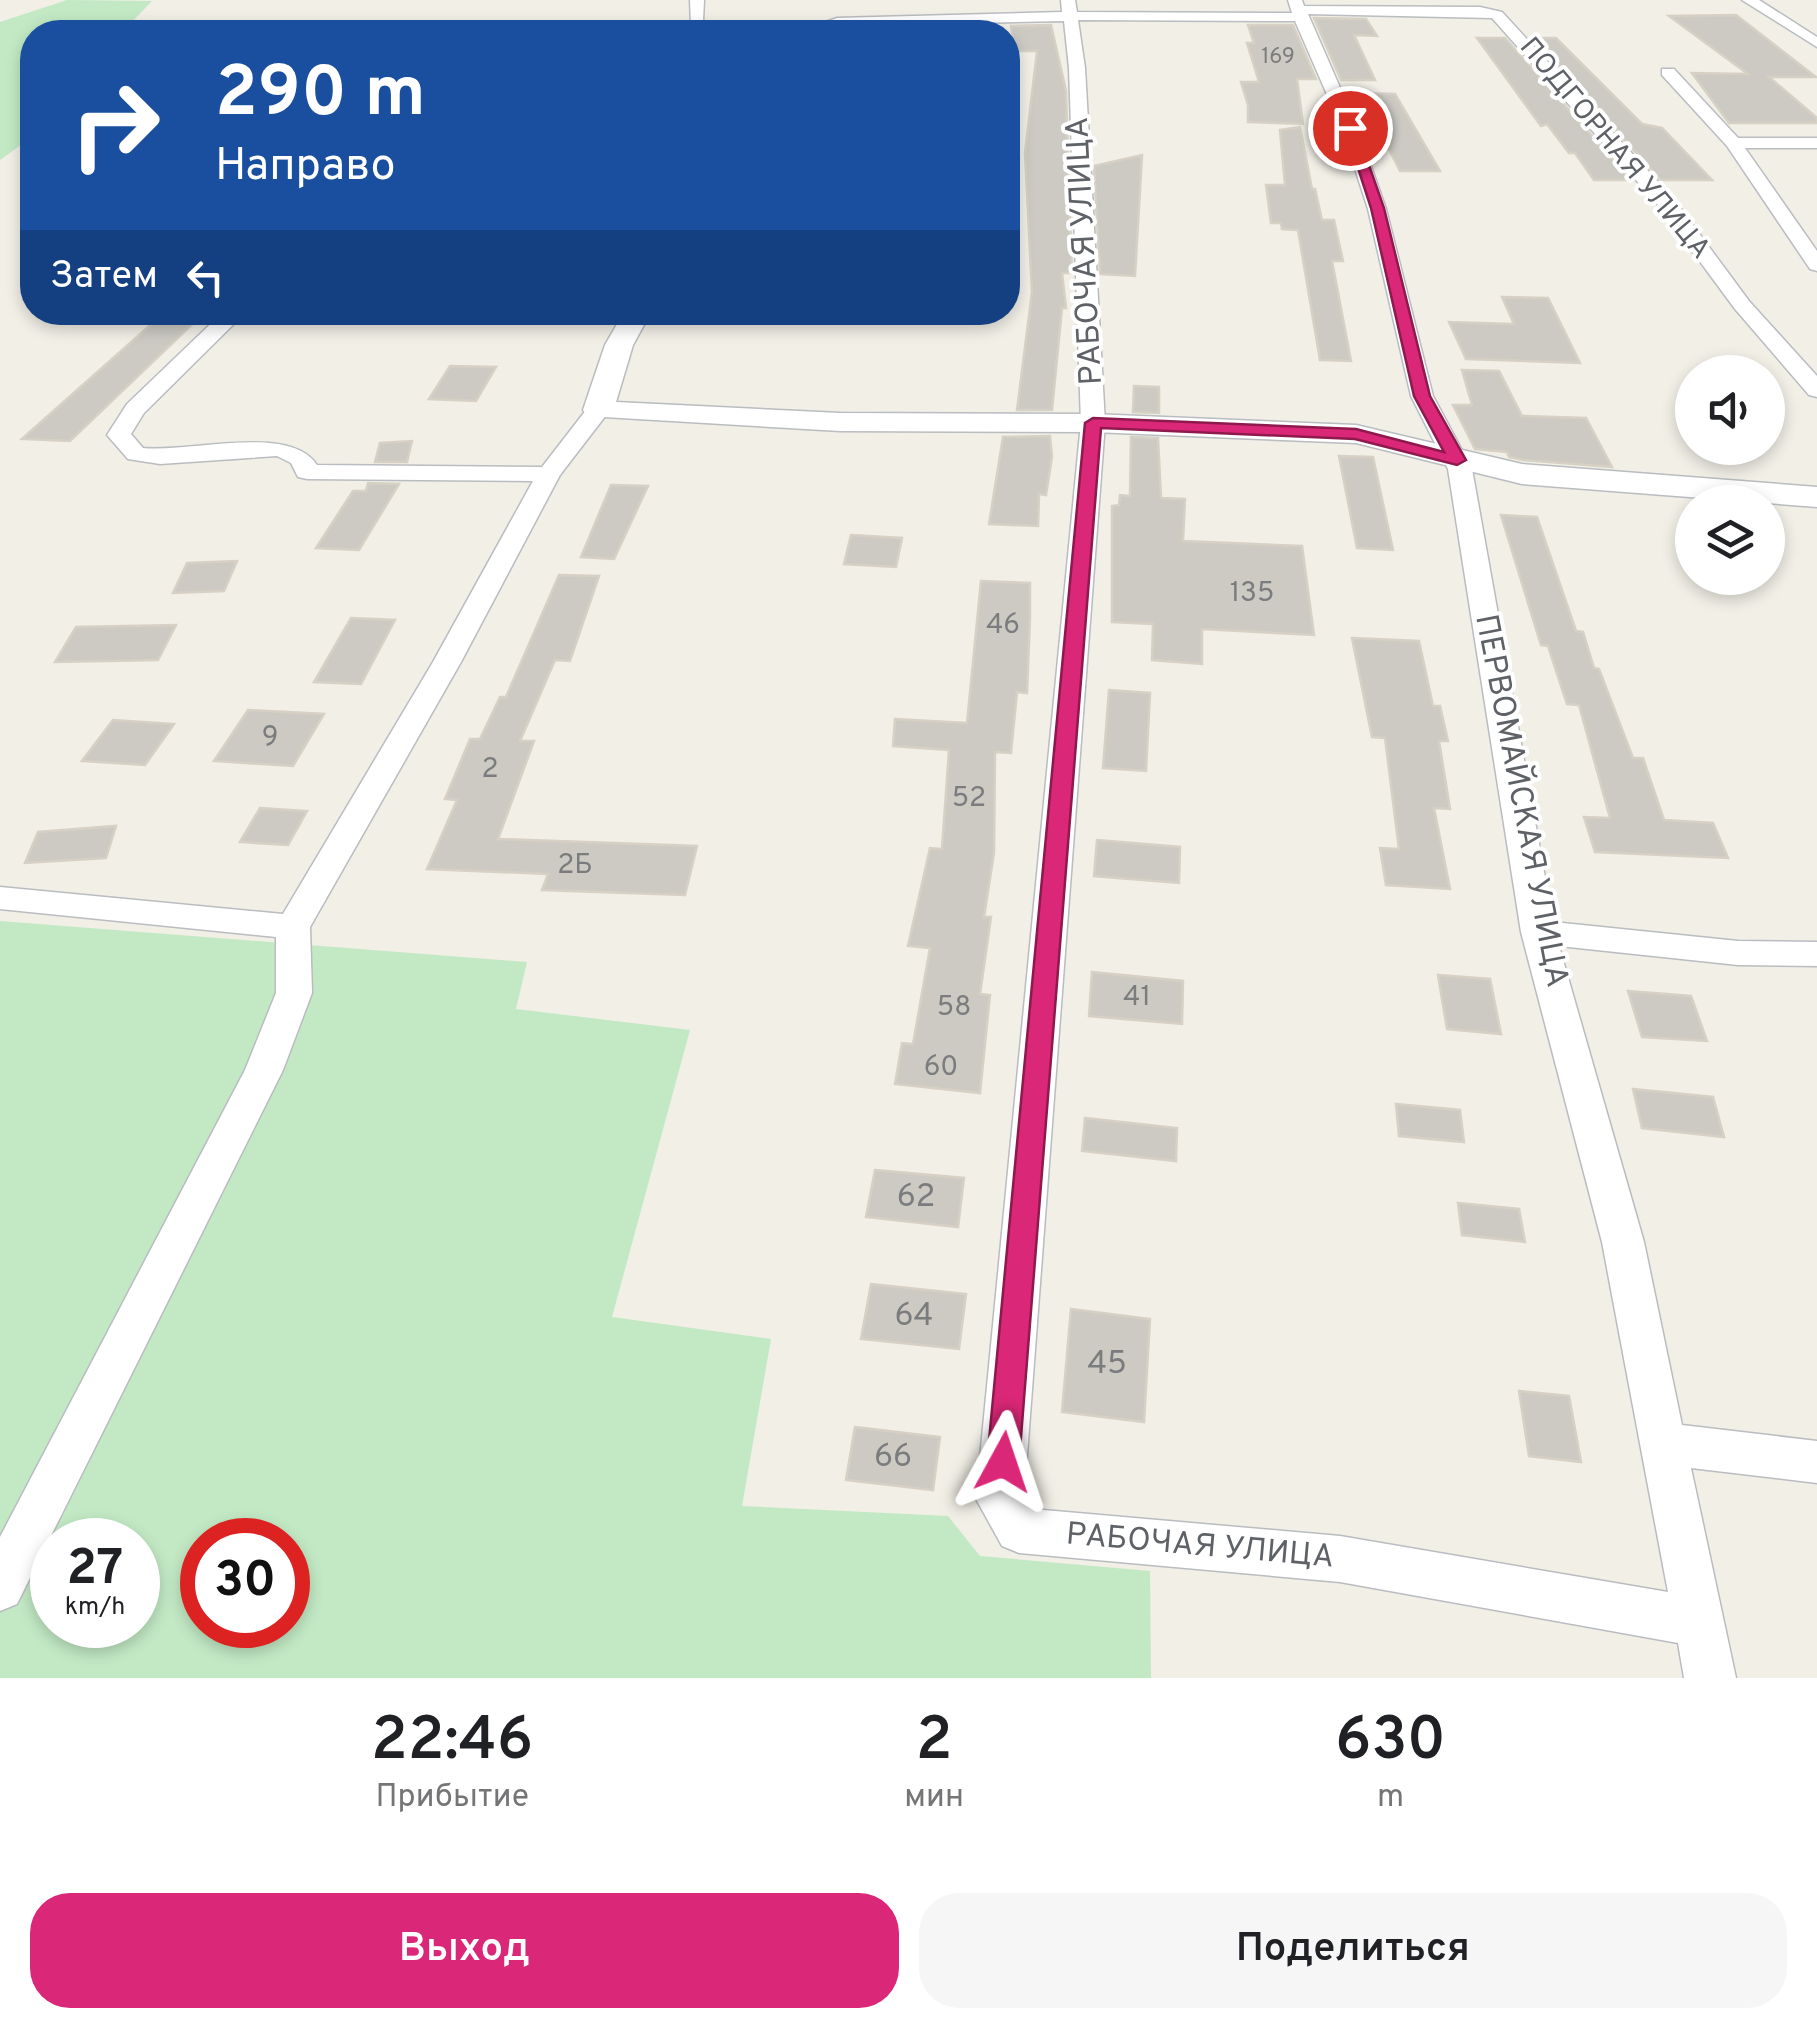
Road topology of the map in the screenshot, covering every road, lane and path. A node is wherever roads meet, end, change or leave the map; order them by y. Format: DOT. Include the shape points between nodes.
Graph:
graph roads {
  1 [pos="1749,0"];
  2 [pos="1070,8"];
  3 [pos="1299,9"];
  4 [pos="870,20"];
  5 [pos="1817,43"];
  6 [pos="1668,72"];
  7 [pos="1817,143"];
  8 [pos="1734,144"];
  9 [pos="1817,265"];
  10 [pos="223,325"];
  11 [pos="631,325"];
  12 [pos="1817,390"];
  13 [pos="598,410"];
  14 [pos="1093,423"];
  15 [pos="1457,460"];
  16 [pos="549,474"];
  17 [pos="1817,497"];
  18 [pos="0,898"];
  19 [pos="293,927"];
  20 [pos="1538,932"];
  21 [pos="1817,954"];
  22 [pos="1663,1444"];
  23 [pos="1817,1462"];
  24 [pos="0,1587"];
  25 [pos="1700,1622"];
  26 [pos="1710,1678"];
  1 -- 5 [label="street"];
  2 -- 3 [label="street, ПОДГОРНАЯ УЛИЦА"];
  2 -- 4 [label="street, ПОДГОРНАЯ УЛИЦА"];
  2 -- 14 [label="street, РАБОЧАЯ УЛИЦА"];
  3 -- 12 [label="street, ПОДГОРНАЯ УЛИЦА" via="1498,15 1666,202"];
  3 -- 15 [label="street, ПЕРВОМАЙСКАЯ УЛИЦА" via="1377,208 1422,396"];
  6 -- 8 [label="street"];
  7 -- 8 [label="street"];
  8 -- 9 [label="street"];
  10 -- 16 [label="street" via="136,409 119,435 136,454 277,450 295,453 306,472"];
  11 -- 13 [label="street"];
  13 -- 14 [label="street" via="840,422"];
  13 -- 16 [label="street"];
  14 -- 15 [label="street" via="1356,434"];
  14 -- 25 [label="street, РАБОЧАЯ УЛИЦА" via="1000,1500 1020,1530 1340,1559"];
  15 -- 17 [label="street" via="1522,474"];
  15 -- 20 [label="street, ПЕРВОМАЙСКАЯ УЛИЦА"];
  16 -- 19 [label="street"];
  18 -- 19 [label="street"];
  19 -- 24 [label="street" via="294,993 264,1070"];
  20 -- 21 [label="street" via="1738,953"];
  20 -- 22 [label="street, ПЕРВОМАЙСКАЯ УЛИЦА" via="1623,1242"];
  22 -- 23 [label="street"];
  22 -- 25 [label="street, ПЕРВОМАЙСКАЯ УЛИЦА"];
  25 -- 26 [label="street, ПЕРВОМАЙСКАЯ УЛИЦА"];
}
